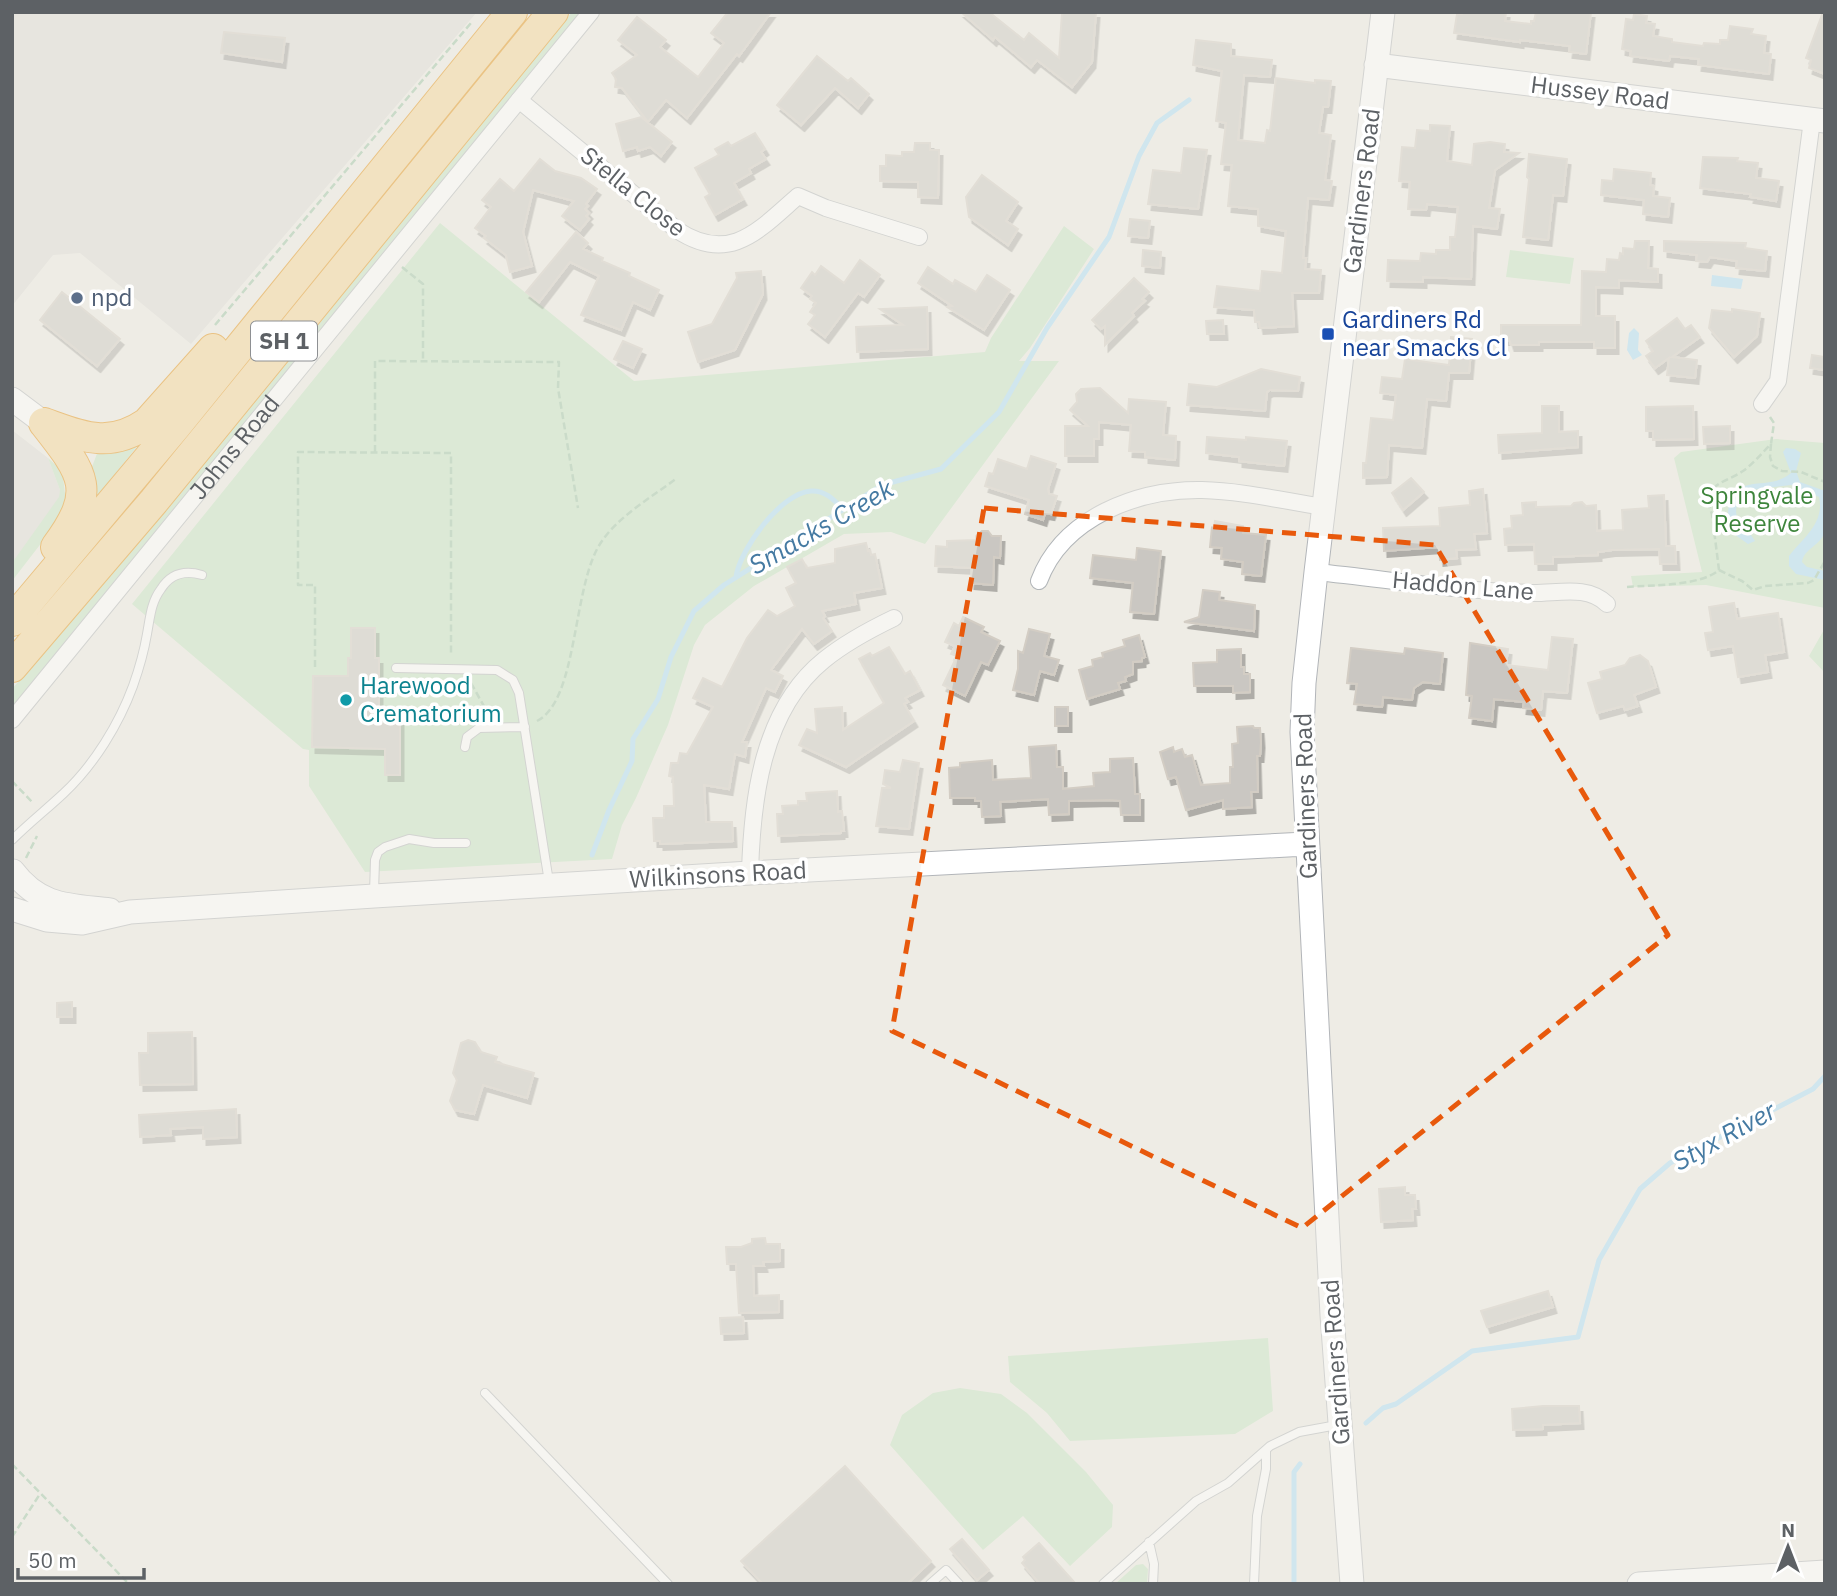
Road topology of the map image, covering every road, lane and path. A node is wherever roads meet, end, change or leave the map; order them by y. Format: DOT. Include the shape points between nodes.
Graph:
graph roads {
  1 [pos="512,12"];
  2 [pos="553,12"];
  3 [pos="591,12"];
  4 [pos="1383,12"];
  5 [pos="485,15"];
  6 [pos="1376,65"];
  7 [pos="519,100"];
  8 [pos="1818,120"];
  9 [pos="919,237"];
  10 [pos="390,258"];
  11 [pos="209,331"];
  12 [pos="423,361"];
  13 [pos="12,399"];
  14 [pos="1762,404"];
  15 [pos="44,423"];
  16 [pos="1771,444"];
  17 [pos="375,452"];
  18 [pos="677,478"];
  19 [pos="1825,482"];
  20 [pos="1324,507"];
  21 [pos="578,508"];
  22 [pos="1825,561"];
  23 [pos="1718,570"];
  24 [pos="1316,572"];
  25 [pos="202,575"];
  26 [pos="1039,581"];
  27 [pos="1627,587"];
  28 [pos="12,598"];
  29 [pos="1607,604"];
  30 [pos="894,618"];
  31 [pos="12,621"];
  32 [pos="12,667"];
  33 [pos="315,667"];
  34 [pos="396,668"];
  35 [pos="450,668"];
  36 [pos="463,668"];
  37 [pos="12,720"];
  38 [pos="490,727"];
  39 [pos="525,727"];
  40 [pos="465,747"];
  41 [pos="12,781"];
  42 [pos="35,805"];
  43 [pos="42,829"];
  44 [pos="12,840"];
  45 [pos="466,843"];
  46 [pos="1306,844"];
  47 [pos="16,868"];
  48 [pos="750,873"];
  49 [pos="550,885"];
  50 [pos="374,896"];
  51 [pos="12,909"];
  52 [pos="130,912"];
  53 [pos="485,1393"];
  54 [pos="1340,1424"];
  55 [pos="1266,1450"];
  56 [pos="12,1464"];
  57 [pos="40,1494"];
  58 [pos="12,1537"];
  59 [pos="1149,1542"];
  60 [pos="1825,1572"];
  61 [pos="129,1584"];
  62 [pos="668,1584"];
  63 [pos="930,1584"];
  64 [pos="959,1584"];
  65 [pos="1103,1584"];
  66 [pos="1153,1584"];
  67 [pos="1254,1584"];
  68 [pos="1352,1584"];
  69 [pos="1639,1584"];
  1 -- 31 [label="highway, SH 1"];
  2 -- 32 [label="highway, Johns Road / SH 1" via="154,501"];
  3 -- 7 [label="street, Johns Road"];
  4 -- 6 [label="street, Gardiners Road"];
  5 -- 11 [label="path"];
  5 -- 15 [label="highway, SH 1" via="362,175 147,423 106,440"];
  6 -- 8 [label="street, Hussey Road"];
  6 -- 20 [label="street, Gardiners Road"];
  7 -- 9 [label="street, Stella Close" via="677,230 703,243 716,246 747,238 798,195"];
  7 -- 10 [label="street, Johns Road"];
  8 -- 14 [label="street" via="1779,381"];
  10 -- 12 [label="path" via="424,284"];
  10 -- 37 [label="street, Johns Road"];
  12 -- 17 [label="path" via="375,361"];
  12 -- 21 [label="path" via="559,362 558,388"];
  13 -- 15 [label="street"];
  14 -- 16 [label="path" via="1774,423"];
  15 -- 28 [label="highway" via="78,471 80,506 55,549"];
  16 -- 19 [label="path" via="1773,466"];
  16 -- 23 [label="path" via="1742,472 1715,484 1709,507"];
  17 -- 33 [label="path" via="298,452 298,585 315,585"];
  17 -- 35 [label="path" via="451,453"];
  18 -- 39 [label="path" via="601,541 586,572 558,697 545,717"];
  20 -- 24 [label="street, Gardiners Road"];
  20 -- 26 [label="street" via="1200,490 1146,497 1114,507 1070,533 1050,557"];
  22 -- 23 [label="path" via="1814,580 1753,590"];
  23 -- 27 [label="path" via="1697,581"];
  24 -- 29 [label="street, Haddon Lane" via="1504,592 1582,592 1599,596"];
  24 -- 46 [label="street, Gardiners Road" via="1302,732"];
  25 -- 44 [label="lane" via="185,572 161,587 132,687 109,735 65,792"];
  30 -- 48 [label="street" via="822,661 784,708 764,763 752,828"];
  34 -- 35 [label="lane"];
  35 -- 36 [label="lane"];
  36 -- 38 [label="path" via="490,713"];
  36 -- 39 [label="lane" via="497,670 513,680"];
  38 -- 39 [label="lane"];
  38 -- 40 [label="lane" via="472,732"];
  39 -- 49 [label="lane"];
  41 -- 42 [label="path"];
  43 -- 47 [label="path"];
  45 -- 50 [label="lane" via="409,839 385,846 375,860"];
  46 -- 48 [label="street, Wilkinsons Road"];
  46 -- 54 [label="street, Gardiners Road"];
  47 -- 52 [label="street, Wilkinsons Road" via="28,888 52,902"];
  48 -- 49 [label="street, Wilkinsons Road"];
  49 -- 50 [label="street, Wilkinsons Road"];
  50 -- 52 [label="street, Wilkinsons Road"];
  51 -- 52 [label="street, Wilkinsons Road" via="63,923"];
  53 -- 62 [label="lane"];
  54 -- 55 [label="lane" via="1299,1432"];
  54 -- 68 [label="street, Gardiners Road"];
  55 -- 59 [label="lane"];
  55 -- 67 [label="lane"];
  56 -- 57 [label="path"];
  57 -- 58 [label="path"];
  57 -- 61 [label="path"];
  59 -- 65 [label="lane"];
  59 -- 66 [label="lane"];
  60 -- 69 [label="street"];
  63 -- 64 [label="lane" via="946,1570"];
}
